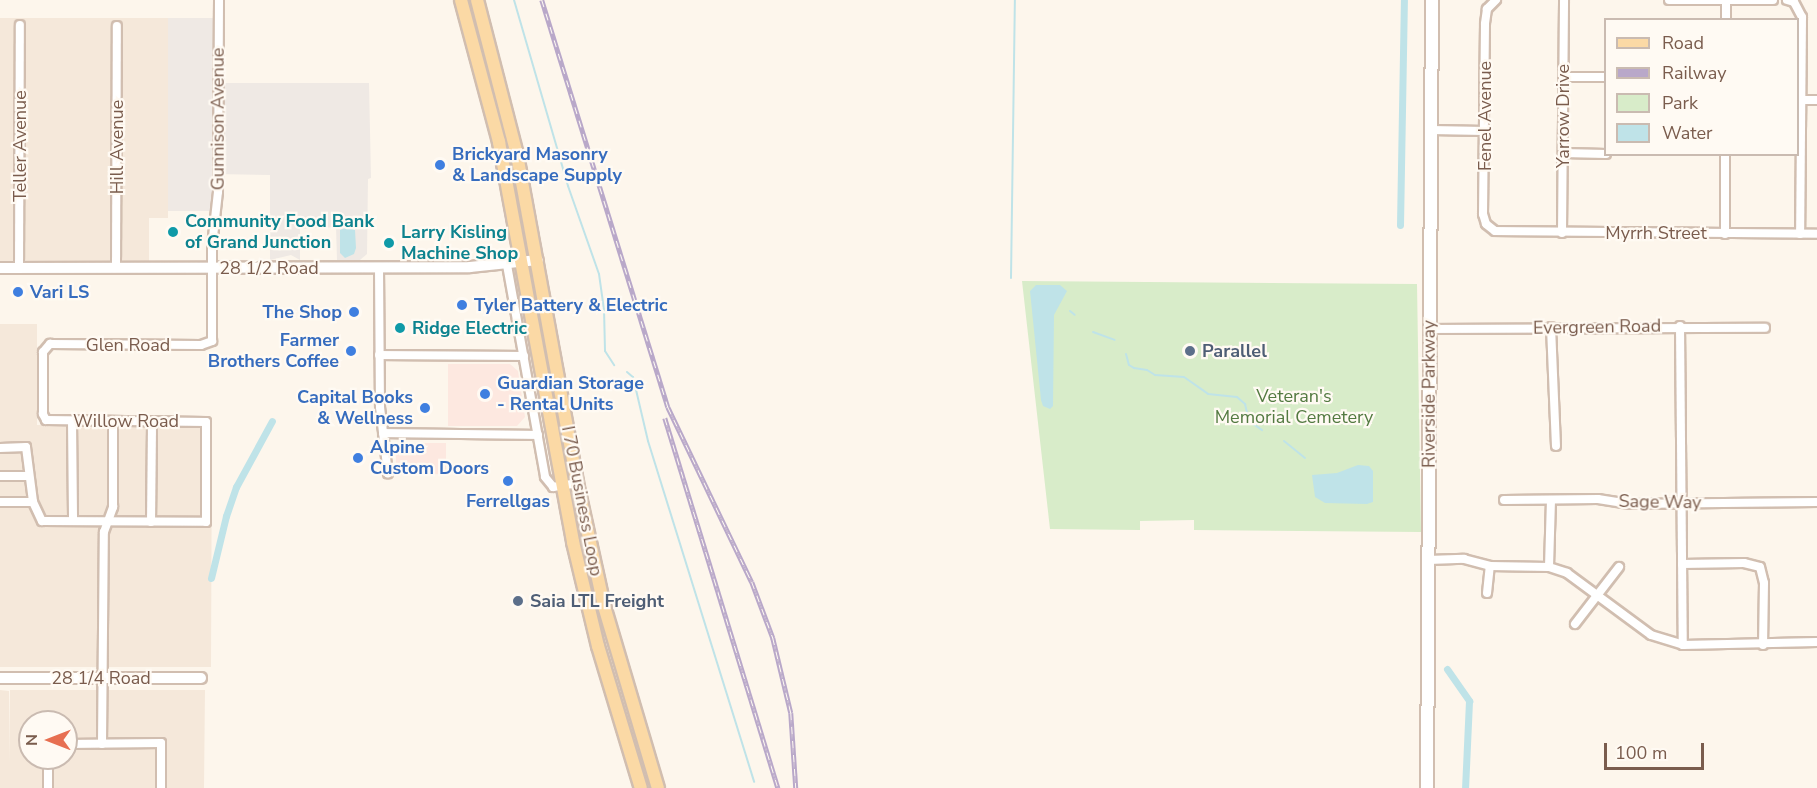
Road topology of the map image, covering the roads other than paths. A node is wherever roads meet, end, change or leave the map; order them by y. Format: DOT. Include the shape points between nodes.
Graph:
graph roads {
  1 [pos="219,0"];
  2 [pos="461,0"];
  3 [pos="477,0"];
  4 [pos="1432,0"];
  5 [pos="1496,0"];
  6 [pos="1564,0"];
  7 [pos="1669,0"];
  8 [pos="1726,0"];
  9 [pos="1773,0"];
  10 [pos="1791,1"];
  11 [pos="1726,18"];
  12 [pos="20,25"];
  13 [pos="117,26"];
  14 [pos="1563,77"];
  15 [pos="1604,77"];
  16 [pos="1801,100"];
  17 [pos="1817,100"];
  18 [pos="1431,130"];
  19 [pos="1485,131"];
  20 [pos="1563,153"];
  21 [pos="1604,154"];
  22 [pos="1725,156"];
  23 [pos="1495,231"];
  24 [pos="1562,233"];
  25 [pos="1725,234"];
  26 [pos="1800,234"];
  27 [pos="1817,234"];
  28 [pos="538,260"];
  29 [pos="522,263"];
  30 [pos="507,265"];
  31 [pos="379,267"];
  32 [pos="0,268"];
  33 [pos="19,268"];
  34 [pos="116,268"];
  35 [pos="214,268"];
  36 [pos="1680,326"];
  37 [pos="1551,327"];
  38 [pos="1765,328"];
  39 [pos="1430,329"];
  40 [pos="210,343"];
  41 [pos="379,355"];
  42 [pos="524,356"];
  43 [pos="46,420"];
  44 [pos="72,421"];
  45 [pos="113,421"];
  46 [pos="152,421"];
  47 [pos="383,433"];
  48 [pos="538,435"];
  49 [pos="1556,446"];
  50 [pos="0,448"];
  51 [pos="388,474"];
  52 [pos="0,476"];
  53 [pos="28,476"];
  54 [pos="578,483"];
  55 [pos="562,486"];
  56 [pos="1504,500"];
  57 [pos="1551,500"];
  58 [pos="0,502"];
  59 [pos="33,502"];
  60 [pos="1817,502"];
  61 [pos="1681,504"];
  62 [pos="73,522"];
  63 [pos="106,522"];
  64 [pos="151,522"];
  65 [pos="1428,560"];
  66 [pos="1682,564"];
  67 [pos="1490,566"];
  68 [pos="1549,567"];
  69 [pos="1619,567"];
  70 [pos="1487,593"];
  71 [pos="601,594"];
  72 [pos="1598,595"];
  73 [pos="585,596"];
  74 [pos="1575,624"];
  75 [pos="1817,642"];
  76 [pos="1683,645"];
  77 [pos="1763,645"];
  78 [pos="0,678"];
  79 [pos="102,678"];
  80 [pos="201,678"];
  81 [pos="78,744"];
  82 [pos="102,744"];
  83 [pos="48,770"];
  84 [pos="48,788"];
  85 [pos="161,788"];
  86 [pos="641,788"];
  87 [pos="658,788"];
  88 [pos="1427,788"];
  1 -- 35 [label="street, Gunnison Avenue"];
  2 -- 29 [label="main road, I 70 Business Loop" via="499,142"];
  3 -- 28 [label="main road, I 70 Business Loop" via="509,117"];
  4 -- 18 [label="main road, Riverside Parkway"];
  5 -- 19 [label="street, Fenel Avenue" via="1487,9 1485,24"];
  6 -- 14 [label="street, Yarrow Drive"];
  7 -- 8 [label="street"];
  8 -- 9 [label="street"];
  8 -- 11 [label="street"];
  10 -- 16 [label="street" via="1802,17"];
  12 -- 33 [label="street, Teller Avenue"];
  13 -- 34 [label="street, Hill Avenue"];
  14 -- 15 [label="street"];
  14 -- 20 [label="street, Yarrow Drive"];
  16 -- 17 [label="street"];
  16 -- 26 [label="street"];
  18 -- 19 [label="street"];
  18 -- 39 [label="main road, Riverside Parkway"];
  19 -- 23 [label="street, Fenel Avenue" via="1483,214 1486,224"];
  20 -- 21 [label="street"];
  20 -- 24 [label="street, Yarrow Drive"];
  22 -- 25 [label="street"];
  23 -- 24 [label="street, Myrrh Street"];
  24 -- 25 [label="street, Myrrh Street"];
  25 -- 26 [label="street, Myrrh Street"];
  26 -- 27 [label="street, Myrrh Street"];
  28 -- 29 [label="street, 28 1/2 Road"];
  28 -- 54 [label="main road, I 70 Business Loop"];
  29 -- 30 [label="street, 28 1/2 Road"];
  29 -- 55 [label="main road, I 70 Business Loop"];
  30 -- 31 [label="street, 28 1/2 Road"];
  30 -- 42 [label="street"];
  31 -- 35 [label="street, 28 1/2 Road"];
  31 -- 41 [label="street"];
  32 -- 33 [label="street, 28 1/2 Road"];
  33 -- 34 [label="street, 28 1/2 Road"];
  34 -- 35 [label="street, 28 1/2 Road"];
  35 -- 40 [label="street, Gunnison Avenue" via="214,337"];
  36 -- 37 [label="street, Evergreen Road"];
  36 -- 38 [label="street, Evergreen Road"];
  36 -- 61 [label="street"];
  37 -- 39 [label="street, Evergreen Road"];
  37 -- 49 [label="street"];
  39 -- 65 [label="main road, Riverside Parkway"];
  40 -- 43 [label="street, Glen Road" via="46,346"];
  41 -- 42 [label="street"];
  41 -- 47 [label="street"];
  42 -- 48 [label="street"];
  43 -- 44 [label="street, Willow Road"];
  44 -- 45 [label="street, Willow Road"];
  44 -- 62 [label="street"];
  45 -- 46 [label="street, Willow Road"];
  45 -- 63 [label="street" via="113,507"];
  46 -- 64 [label="street"];
  46 -- 64 [label="street, Willow Road" via="206,422 207,522"];
  47 -- 48 [label="street"];
  47 -- 51 [label="street"];
  48 -- 55 [label="street" via="547,482 553,487"];
  50 -- 53 [label="street" via="26,447"];
  52 -- 53 [label="street"];
  53 -- 59 [label="street"];
  54 -- 55 [label="street"];
  54 -- 71 [label="main road, I 70 Business Loop"];
  55 -- 73 [label="main road, I 70 Business Loop"];
  56 -- 57 [label="street, Sage Way"];
  57 -- 61 [label="street, Sage Way"];
  57 -- 68 [label="street"];
  58 -- 59 [label="street"];
  59 -- 62 [label="street" via="42,521"];
  60 -- 61 [label="street, Sage Way"];
  61 -- 66 [label="street"];
  62 -- 63 [label="street"];
  63 -- 64 [label="street"];
  63 -- 79 [label="street"];
  65 -- 67 [label="street" via="1464,559"];
  65 -- 88 [label="main road, Riverside Parkway"];
  66 -- 76 [label="street"];
  66 -- 77 [label="street" via="1744,563 1760,567 1764,582"];
  67 -- 68 [label="street"];
  67 -- 70 [label="street"];
  68 -- 72 [label="street" via="1567,573"];
  69 -- 72 [label="street"];
  71 -- 73 [label="main road"];
  71 -- 87 [label="main road, I 70 Business Loop"];
  72 -- 74 [label="street"];
  72 -- 76 [label="street" via="1651,635"];
  73 -- 86 [label="main road, I 70 Business Loop"];
  75 -- 77 [label="street"];
  76 -- 77 [label="street"];
  78 -- 79 [label="street, 28 1/4 Road"];
  79 -- 80 [label="street, 28 1/4 Road"];
  79 -- 82 [label="street"];
  81 -- 82 [label="street"];
  82 -- 85 [label="street" via="161,743"];
  83 -- 84 [label="street"];
}
